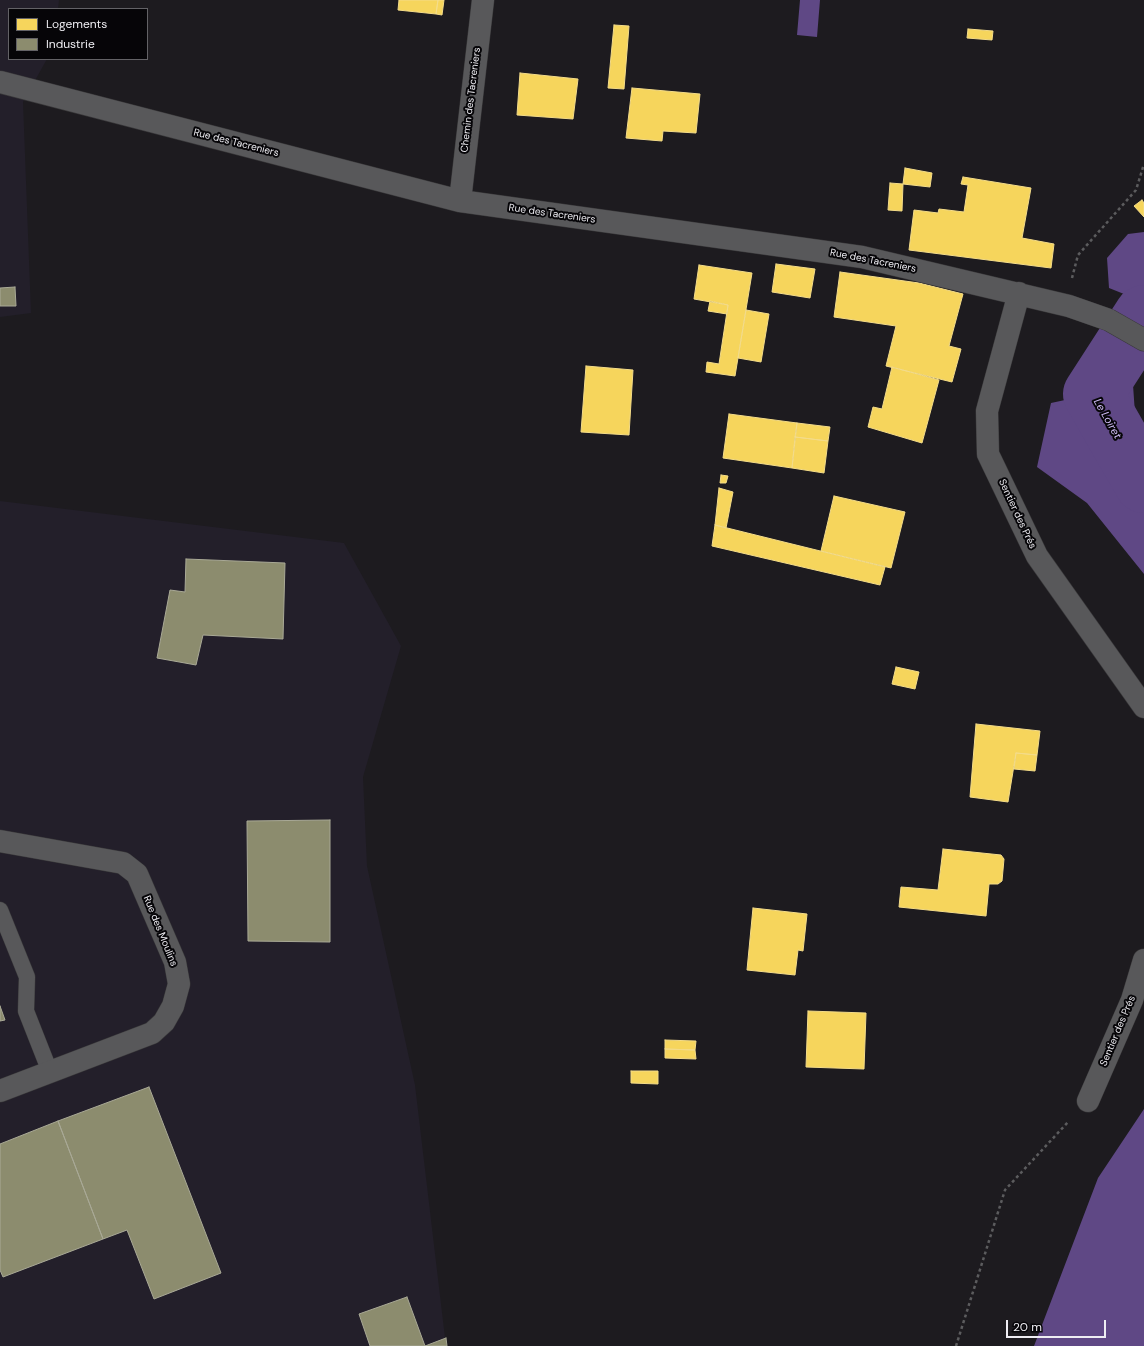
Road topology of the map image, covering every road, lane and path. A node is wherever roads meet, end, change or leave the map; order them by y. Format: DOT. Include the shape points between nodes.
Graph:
graph roads {
  1 [pos="483,0"];
  2 [pos="0,82"];
  3 [pos="1144,164"];
  4 [pos="460,201"];
  5 [pos="1019,294"];
  6 [pos="1069,306"];
  7 [pos="1144,340"];
  8 [pos="1144,707"];
  9 [pos="0,841"];
  10 [pos="0,910"];
  11 [pos="1144,960"];
  12 [pos="50,1072"];
  13 [pos="0,1091"];
  14 [pos="1088,1101"];
  15 [pos="956,1346"];
  1 -- 4 [label="street, Chemin des Tacreniers"];
  2 -- 4 [label="street, Rue des Tacreniers"];
  3 -- 6 [label="path" via="1136,190 1078,254 1070,288"];
  4 -- 5 [label="street, Rue des Tacreniers" via="862,257"];
  5 -- 6 [label="street, Rue des Tacreniers"];
  5 -- 8 [label="street, Sentier des Prés" via="987,411 988,454 1037,556"];
  6 -- 7 [label="street, Rue des Tacreniers" via="1109,320"];
  9 -- 12 [label="street, Rue des Moulins" via="123,863 137,874 175,962 179,984 173,1006 164,1022 152,1033"];
  10 -- 12 [label="lane" via="27,976 26,1011"];
  11 -- 14 [label="street, Sentier des Prés" via="1132,1000"];
  12 -- 13 [label="street, Rue des Moulins"];
  14 -- 15 [label="path" via="1005,1190"];
}
